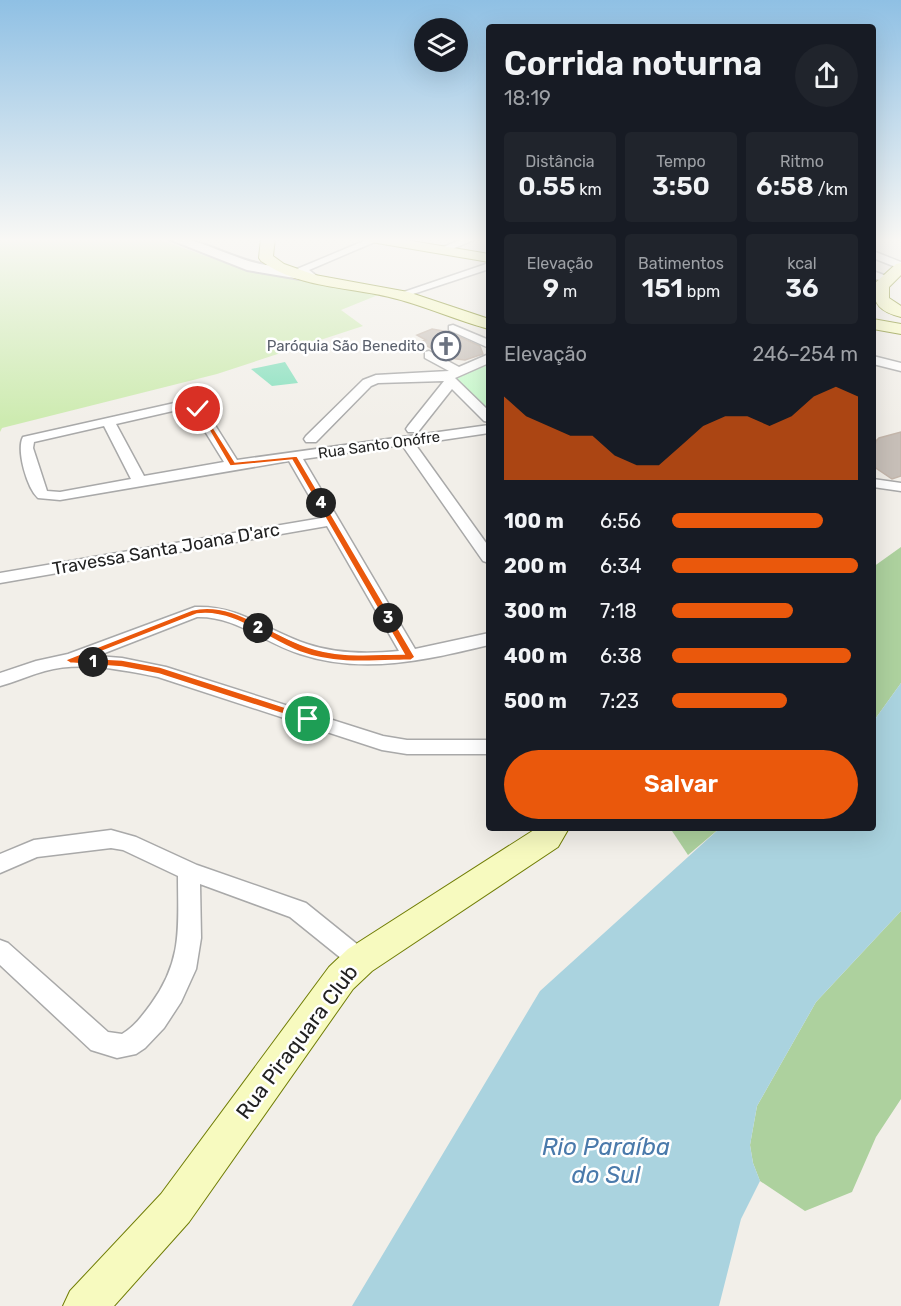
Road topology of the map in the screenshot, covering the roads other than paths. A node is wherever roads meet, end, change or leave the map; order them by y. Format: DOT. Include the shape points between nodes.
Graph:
graph roads {
  1 [pos="413,299"];
  2 [pos="881,299"];
  3 [pos="876,313"];
  4 [pos="486,322"];
  5 [pos="901,323"];
  6 [pos="876,324"];
  7 [pos="453,328"];
  8 [pos="486,343"];
  9 [pos="429,355"];
  10 [pos="486,360"];
  11 [pos="876,361"];
  12 [pos="901,367"];
  13 [pos="452,377"];
  14 [pos="486,415"];
  15 [pos="108,421"];
  16 [pos="486,429"];
  17 [pos="409,435"];
  18 [pos="311,439"];
  19 [pos="294,457"];
  20 [pos="233,465"];
  21 [pos="140,482"];
  22 [pos="876,483"];
  23 [pos="901,487"];
  24 [pos="331,521"];
  25 [pos="486,553"];
  26 [pos="0,578"];
  27 [pos="486,640"];
  28 [pos="411,657"];
  29 [pos="70,660"];
  30 [pos="0,680"];
  31 [pos="486,747"];
  32 [pos="552,831"];
  33 [pos="0,864"];
  34 [pos="189,871"];
  35 [pos="0,950"];
  36 [pos="360,960"];
  37 [pos="85,1306"];
  1 -- 4 [label="main road"];
  2 -- 5 [label="main road"];
  3 -- 5 [label="main road"];
  5 -- 6 [label="main road"];
  7 -- 8 [label="street"];
  9 -- 13 [label="street"];
  10 -- 13 [label="street"];
  11 -- 12 [label="street"];
  13 -- 14 [label="street"];
  13 -- 17 [label="street"];
  13 -- 18 [label="street" via="376,379 367,383"];
  15 -- 20 [label="street" via="192,405"];
  15 -- 21 [label="street"];
  15 -- 21 [label="street, Rua Santo Onófre" via="28,440 26,448 39,491 60,496"];
  16 -- 17 [label="street, Rua Santo Onófre"];
  17 -- 19 [label="street, Rua Santo Onófre"];
  17 -- 25 [label="street"];
  19 -- 20 [label="street, Rua Santo Onófre"];
  19 -- 24 [label="street"];
  20 -- 21 [label="street, Rua Santo Onófre"];
  22 -- 23 [label="street"];
  24 -- 26 [label="street, Travessa Santa Joana D'arc"];
  24 -- 28 [label="street"];
  27 -- 28 [label="street"];
  28 -- 29 [label="street" via="335,658 303,649 227,613 210,609"];
  29 -- 30 [label="street"];
  29 -- 31 [label="street" via="160,671 382,743 407,747"];
  32 -- 36 [label="main road, Rua Piraquara Club" via="547,838"];
  33 -- 34 [label="street" via="34,849 111,839"];
  34 -- 35 [label="street" via="187,961 158,1014 138,1038 126,1045 112,1047 100,1042"];
  34 -- 36 [label="street" via="298,910"];
  36 -- 37 [label="main road, Rua Piraquara Club" via="340,978 175,1208"];
}
